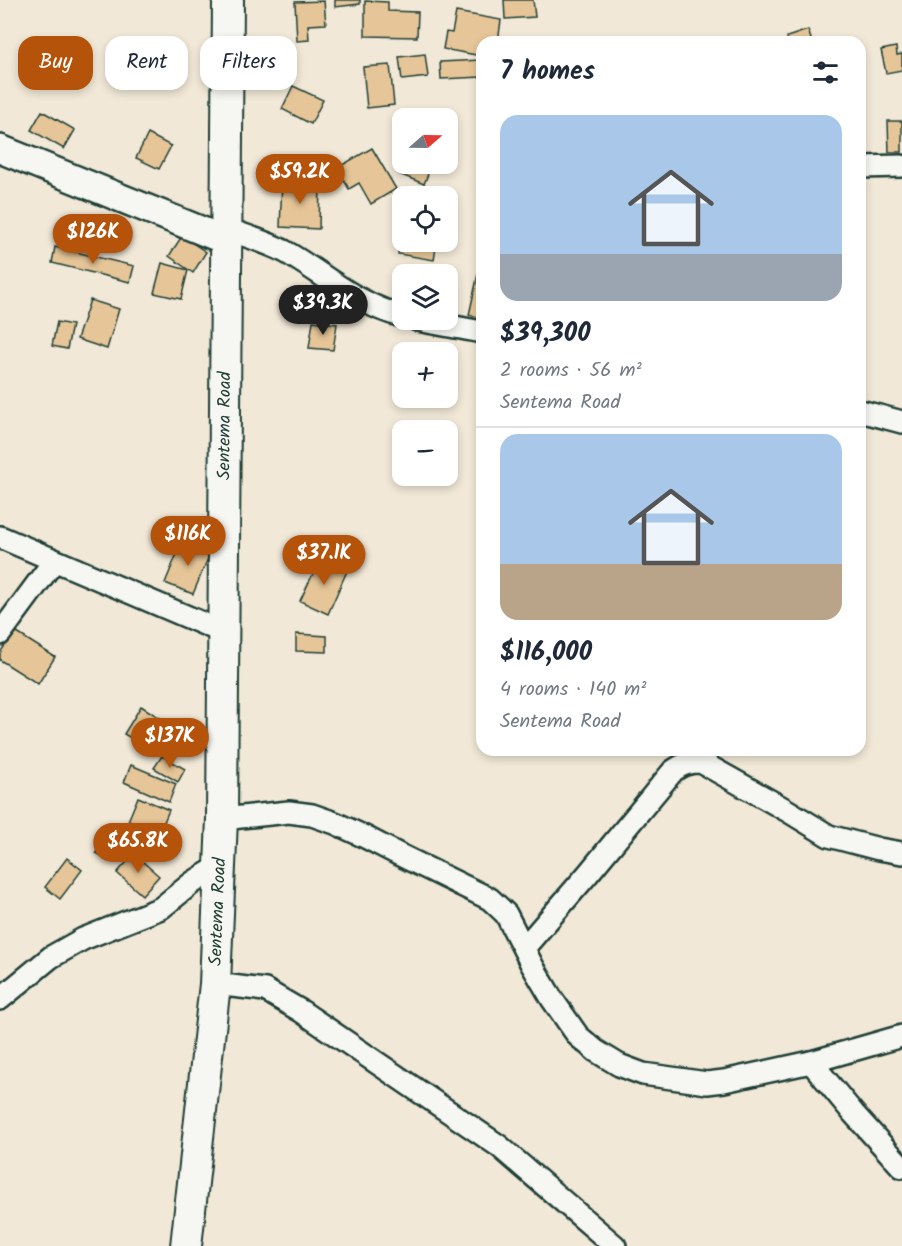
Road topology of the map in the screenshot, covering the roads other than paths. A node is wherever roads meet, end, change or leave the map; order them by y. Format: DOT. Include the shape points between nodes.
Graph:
graph roads {
  1 [pos="228,0"];
  2 [pos="0,149"];
  3 [pos="902,166"];
  4 [pos="866,167"];
  5 [pos="227,235"];
  6 [pos="392,313"];
  7 [pos="458,328"];
  8 [pos="476,331"];
  9 [pos="866,413"];
  10 [pos="902,422"];
  11 [pos="0,537"];
  12 [pos="54,561"];
  13 [pos="223,632"];
  14 [pos="0,634"];
  15 [pos="222,819"];
  16 [pos="902,853"];
  17 [pos="221,865"];
  18 [pos="524,948"];
  19 [pos="215,984"];
  20 [pos="0,999"];
  21 [pos="901,1038"];
  22 [pos="811,1062"];
  23 [pos="902,1167"];
  24 [pos="186,1246"];
  25 [pos="615,1246"];
  1 -- 5 [label="main road, Sentema Road"];
  2 -- 5 [label="street"];
  3 -- 4 [label="street"];
  5 -- 6 [label="street" via="282,250 371,306"];
  5 -- 13 [label="main road, Sentema Road"];
  7 -- 8 [label="street"];
  9 -- 10 [label="street"];
  11 -- 12 [label="street"];
  12 -- 13 [label="street"];
  12 -- 14 [label="street"];
  13 -- 15 [label="main road, Sentema Road"];
  15 -- 17 [label="main road, Sentema Road"];
  15 -- 18 [label="street" via="289,812 335,823 490,899 506,914"];
  16 -- 18 [label="street" via="830,836 701,762 690,762 673,771"];
  17 -- 19 [label="main road, Sentema Road"];
  17 -- 20 [label="street" via="160,908 83,939 51,957"];
  18 -- 22 [label="street" via="578,1036 619,1065 643,1074 707,1083"];
  19 -- 24 [label="main road, Sentema Road"];
  19 -- 25 [label="street" via="264,990 301,1011 499,1146"];
  21 -- 22 [label="street"];
  22 -- 23 [label="street"];
}
